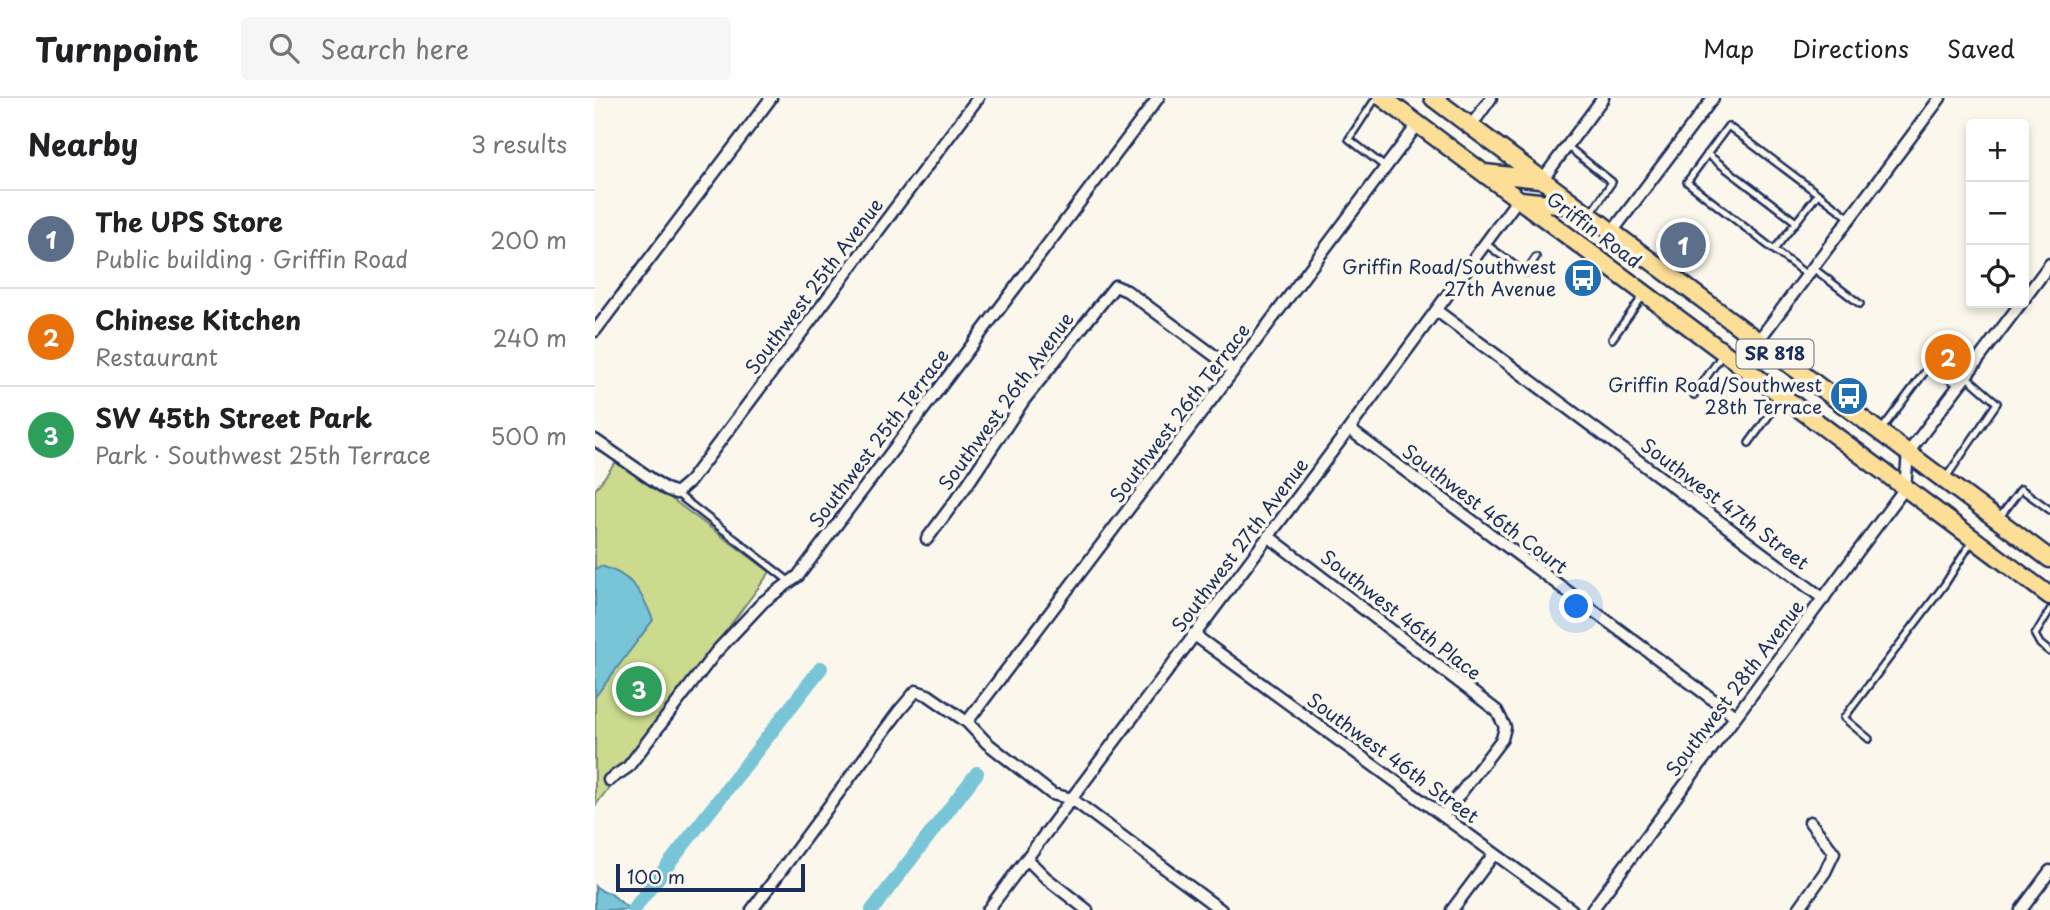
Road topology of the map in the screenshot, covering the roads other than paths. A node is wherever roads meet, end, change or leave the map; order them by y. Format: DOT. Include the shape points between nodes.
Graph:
graph roads {
  1 [pos="771,98"];
  2 [pos="978,98"];
  3 [pos="1158,98"];
  4 [pos="1375,98"];
  5 [pos="1383,98"];
  6 [pos="1433,98"];
  7 [pos="1491,98"];
  8 [pos="1603,98"];
  9 [pos="1713,98"];
  10 [pos="1940,98"];
  11 [pos="1418,124"];
  12 [pos="1471,126"];
  13 [pos="1567,146"];
  14 [pos="1707,154"];
  15 [pos="1386,167"];
  16 [pos="1483,173"];
  17 [pos="1542,180"];
  18 [pos="1818,194"];
  19 [pos="1518,199"];
  20 [pos="1584,211"];
  21 [pos="1850,218"];
  22 [pos="1796,222"];
  23 [pos="1612,232"];
  24 [pos="1486,244"];
  25 [pos="1774,250"];
  26 [pos="1536,257"];
  27 [pos="2050,264"];
  28 [pos="1810,271"];
  29 [pos="2029,292"];
  30 [pos="1645,294"];
  31 [pos="1860,304"];
  32 [pos="2017,308"];
  33 [pos="1437,311"];
  34 [pos="595,331"];
  35 [pos="1612,339"];
  36 [pos="1758,341"];
  37 [pos="1724,352"];
  38 [pos="1740,365"];
  39 [pos="1234,370"];
  40 [pos="1966,376"];
  41 [pos="1959,386"];
  42 [pos="1693,395"];
  43 [pos="1783,397"];
  44 [pos="1349,429"];
  45 [pos="1879,432"];
  46 [pos="595,440"];
  47 [pos="1749,443"];
  48 [pos="1908,453"];
  49 [pos="1944,480"];
  50 [pos="1905,488"];
  51 [pos="676,494"];
  52 [pos="2050,510"];
  53 [pos="1998,520"];
  54 [pos="1268,536"];
  55 [pos="927,538"];
  56 [pos="1974,539"];
  57 [pos="2050,559"];
  58 [pos="790,582"];
  59 [pos="2050,596"];
  60 [pos="1824,599"];
  61 [pos="2050,610"];
  62 [pos="1193,634"];
  63 [pos="2050,652"];
  64 [pos="1735,716"];
  65 [pos="967,722"];
  66 [pos="1869,739"];
  67 [pos="609,780"];
  68 [pos="1072,799"];
  69 [pos="1443,816"];
  70 [pos="1810,822"];
  71 [pos="1494,854"];
  72 [pos="1027,859"];
  73 [pos="2050,870"];
  74 [pos="752,910"];
  75 [pos="988,910"];
  76 [pos="1087,910"];
  77 [pos="1221,910"];
  78 [pos="1452,910"];
  79 [pos="1572,910"];
  80 [pos="1592,910"];
  81 [pos="1798,910"];
  82 [pos="2021,910"];
  1 -- 34 [label="street"];
  2 -- 51 [label="street, Southwest 25th Avenue"];
  3 -- 58 [label="street, Southwest 25th Terrace"];
  4 -- 15 [label="lane" via="1349,139"];
  5 -- 11 [label="main road, Griffin Road / SR 818"];
  6 -- 12 [label="main road, Griffin Road / SR 818"];
  7 -- 12 [label="street"];
  8 -- 13 [label="street"];
  9 -- 23 [label="street"];
  10 -- 21 [label="street"];
  11 -- 15 [label="street, Southwest 26th Terrace"];
  11 -- 16 [label="main road, Griffin Road / SR 818"];
  12 -- 17 [label="main road, Griffin Road / SR 818"];
  13 -- 17 [label="street"];
  13 -- 20 [label="lane" via="1612,182"];
  14 -- 18 [label="lane" via="1728,126"];
  14 -- 22 [label="lane"];
  14 -- 25 [label="lane" via="1687,182"];
  15 -- 39 [label="street, Southwest 26th Terrace"];
  16 -- 17 [label="main road"];
  16 -- 19 [label="main road, Griffin Road / SR 818"];
  17 -- 20 [label="main road, Griffin Road / SR 818"];
  18 -- 21 [label="lane"];
  18 -- 22 [label="lane"];
  19 -- 20 [label="main road"];
  19 -- 24 [label="street, Southwest 27th Avenue"];
  19 -- 30 [label="main road, Griffin Road / SR 818"];
  20 -- 23 [label="main road, Griffin Road / SR 818"];
  21 -- 28 [label="street"];
  22 -- 25 [label="lane"];
  23 -- 36 [label="main road, Griffin Road / SR 818"];
  24 -- 26 [label="lane" via="1525,273"];
  24 -- 33 [label="street, Southwest 27th Avenue"];
  25 -- 28 [label="lane"];
  27 -- 29 [label="street"];
  28 -- 31 [label="lane"];
  28 -- 36 [label="street"];
  30 -- 35 [label="lane"];
  30 -- 37 [label="main road, Griffin Road / SR 818"];
  32 -- 40 [label="street"];
  33 -- 44 [label="street, Southwest 27th Avenue"];
  33 -- 60 [label="street, Southwest 47th Street"];
  36 -- 38 [label="street"];
  36 -- 45 [label="main road, Griffin Road / SR 818"];
  37 -- 38 [label="main road, Griffin Road / SR 818"];
  37 -- 42 [label="lane"];
  38 -- 43 [label="main road, Griffin Road / SR 818"];
  39 -- 55 [label="street, Southwest 26th Avenue" via="1115,286 1024,400"];
  39 -- 65 [label="street, Southwest 26th Terrace"];
  40 -- 41 [label="street"];
  40 -- 49 [label="lane" via="1997,403"];
  41 -- 45 [label="lane" via="1930,365"];
  41 -- 48 [label="street"];
  43 -- 47 [label="lane"];
  43 -- 50 [label="main road, Griffin Road / SR 818"];
  44 -- 54 [label="street, Southwest 27th Avenue"];
  44 -- 64 [label="street, Southwest 46th Court"];
  45 -- 48 [label="main road, Griffin Road / SR 818"];
  46 -- 51 [label="street"];
  48 -- 49 [label="main road, Griffin Road / SR 818"];
  48 -- 50 [label="street"];
  49 -- 53 [label="main road, Griffin Road / SR 818"];
  50 -- 56 [label="main road, Griffin Road / SR 818"];
  50 -- 60 [label="street, Southwest 28th Avenue"];
  51 -- 58 [label="lane"];
  52 -- 53 [label="lane" via="2021,489"];
  53 -- 57 [label="main road, Griffin Road / SR 818"];
  54 -- 62 [label="street, Southwest 27th Avenue"];
  54 -- 69 [label="street, Southwest 46th Place" via="1497,711 1505,727 1502,739"];
  56 -- 59 [label="main road, Griffin Road / SR 818"];
  56 -- 66 [label="lane" via="1844,718"];
  58 -- 67 [label="street, Southwest 25th Terrace" via="762,602 716,652 628,767"];
  60 -- 64 [label="street, Southwest 28th Avenue"];
  61 -- 63 [label="lane" via="2035,635"];
  62 -- 68 [label="street, Southwest 27th Avenue"];
  62 -- 69 [label="street, Southwest 46th Street"];
  64 -- 80 [label="street, Southwest 28th Avenue"];
  65 -- 68 [label="street" via="1052,794"];
  65 -- 74 [label="street" via="916,691"];
  68 -- 72 [label="street, Southwest 27th Avenue"];
  68 -- 77 [label="street"];
  69 -- 71 [label="street, Southwest 46th Street"];
  70 -- 81 [label="street" via="1834,853"];
  71 -- 78 [label="street"];
  71 -- 79 [label="street, Southwest 46th Street"];
  72 -- 75 [label="street, Southwest 27th Avenue"];
  72 -- 76 [label="street"];
  73 -- 82 [label="street"];
}
